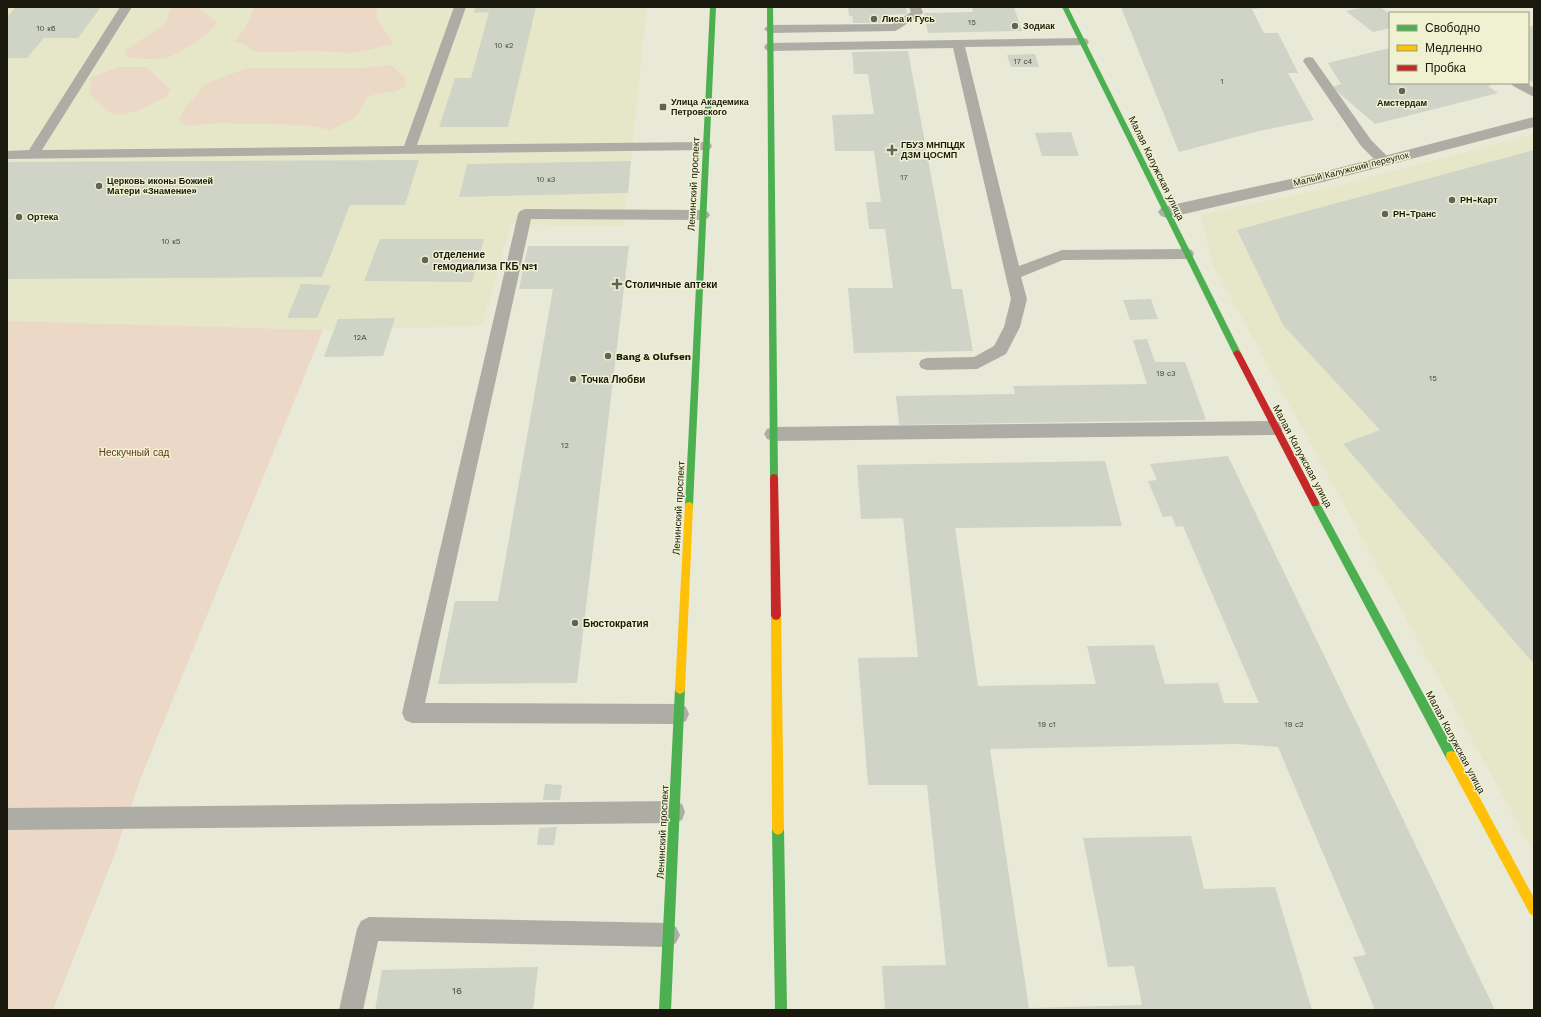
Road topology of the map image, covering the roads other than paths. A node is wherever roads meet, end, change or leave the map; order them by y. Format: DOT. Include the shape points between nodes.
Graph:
graph roads {
  1 [pos="126,7"];
  2 [pos="460,7"];
  3 [pos="713,7"];
  4 [pos="770,7"];
  5 [pos="915,7"];
  6 [pos="1065,7"];
  7 [pos="770,29"];
  8 [pos="1083,42"];
  9 [pos="958,44"];
  10 [pos="770,47"];
  11 [pos="1309,61"];
  12 [pos="1519,84"];
  13 [pos="1534,93"];
  14 [pos="1534,122"];
  15 [pos="705,146"];
  16 [pos="409,150"];
  17 [pos="33,154"];
  18 [pos="7,155"];
  19 [pos="1384,161"];
  20 [pos="1167,212"];
  21 [pos="644,214"];
  22 [pos="664,214"];
  23 [pos="703,214"];
  24 [pos="1187,254"];
  25 [pos="1013,274"];
  26 [pos="927,364"];
  27 [pos="1275,428"];
  28 [pos="772,434"];
  29 [pos="679,714"];
  30 [pos="674,812"];
  31 [pos="7,819"];
  32 [pos="1534,910"];
  33 [pos="668,935"];
  34 [pos="351,1010"];
  35 [pos="665,1010"];
  36 [pos="781,1010"];
  1 -- 17 [label="lane"];
  2 -- 16 [label="lane"];
  3 -- 15 [label="main road, Ленинский проспект"];
  4 -- 7 [label="main road"];
  5 -- 7 [label="lane" via="916,13 895,27"];
  6 -- 8 [label="main road, Малая Калужская улица"];
  7 -- 10 [label="main road"];
  8 -- 9 [label="lane"];
  8 -- 20 [label="main road, Малая Калужская улица"];
  9 -- 10 [label="lane"];
  9 -- 25 [label="lane"];
  10 -- 28 [label="main road"];
  11 -- 19 [label="lane" via="1366,143"];
  12 -- 13 [label="lane"];
  14 -- 19 [label="street, Малый Калужский переулок"];
  15 -- 16 [label="lane"];
  15 -- 23 [label="main road, Ленинский проспект"];
  16 -- 17 [label="lane"];
  17 -- 18 [label="lane"];
  19 -- 20 [label="street, Малый Калужский переулок"];
  20 -- 24 [label="main road, Малая Калужская улица"];
  21 -- 22 [label="lane"];
  21 -- 23 [label="lane"];
  21 -- 29 [label="lane" via="525,214 412,713"];
  23 -- 29 [label="main road, Ленинский проспект"];
  24 -- 25 [label="lane" via="1062,255"];
  24 -- 27 [label="main road, Малая Калужская улица"];
  25 -- 26 [label="lane" via="1019,299 1012,326 1000,350 976,363"];
  27 -- 28 [label="lane"];
  27 -- 32 [label="main road, Малая Калужская улица"];
  28 -- 36 [label="main road"];
  29 -- 30 [label="main road, Ленинский проспект"];
  30 -- 31 [label="lane"];
  30 -- 33 [label="main road, Ленинский проспект"];
  33 -- 34 [label="lane" via="369,929"];
  33 -- 35 [label="main road, Ленинский проспект"];
}
